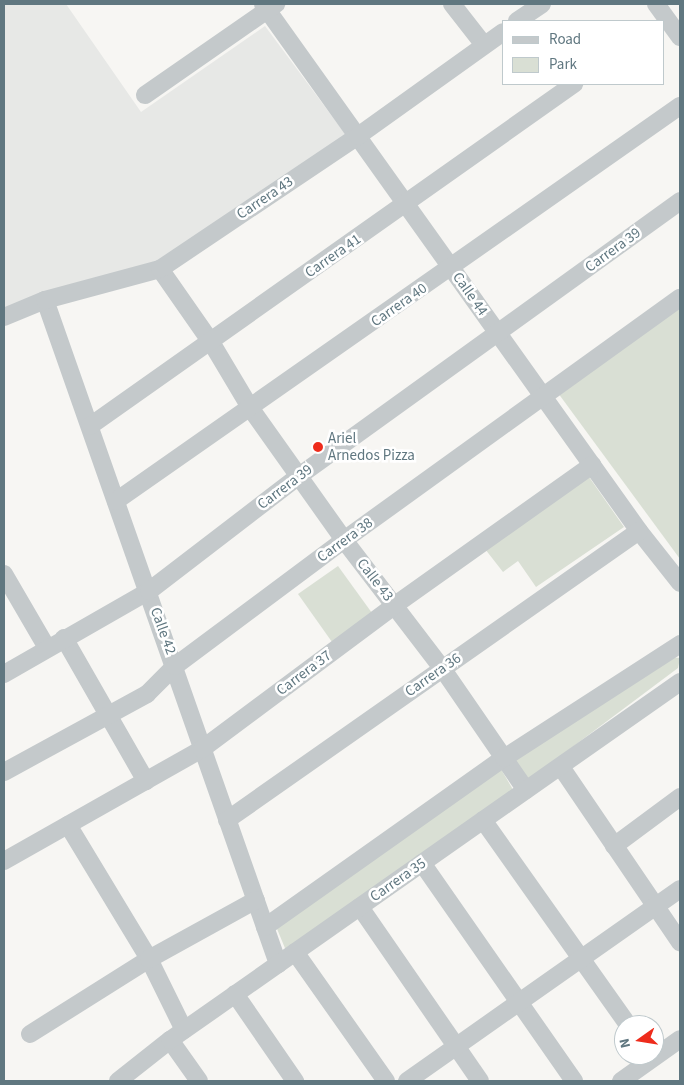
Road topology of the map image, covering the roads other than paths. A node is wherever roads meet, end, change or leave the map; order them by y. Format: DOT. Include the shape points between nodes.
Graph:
graph roads {
  1 [pos="452,4"];
  2 [pos="542,4"];
  3 [pos="269,6"];
  4 [pos="661,14"];
  5 [pos="518,20"];
  6 [pos="502,33"];
  7 [pos="680,37"];
  8 [pos="484,45"];
  9 [pos="573,85"];
  10 [pos="144,94"];
  11 [pos="680,106"];
  12 [pos="358,136"];
  13 [pos="680,201"];
  14 [pos="406,204"];
  15 [pos="451,268"];
  16 [pos="160,269"];
  17 [pos="680,298"];
  18 [pos="45,300"];
  19 [pos="4,317"];
  20 [pos="497,333"];
  21 [pos="211,342"];
  22 [pos="543,397"];
  23 [pos="251,409"];
  24 [pos="90,426"];
  25 [pos="592,465"];
  26 [pos="298,476"];
  27 [pos="116,502"];
  28 [pos="639,531"];
  29 [pos="344,540"];
  30 [pos="4,574"];
  31 [pos="680,583"];
  32 [pos="149,591"];
  33 [pos="395,605"];
  34 [pos="64,638"];
  35 [pos="680,644"];
  36 [pos="47,648"];
  37 [pos="175,666"];
  38 [pos="442,668"];
  39 [pos="4,674"];
  40 [pos="680,682"];
  41 [pos="109,715"];
  42 [pos="202,749"];
  43 [pos="504,758"];
  44 [pos="561,767"];
  45 [pos="4,772"];
  46 [pos="146,781"];
  47 [pos="526,790"];
  48 [pos="680,797"];
  49 [pos="227,820"];
  50 [pos="483,820"];
  51 [pos="68,825"];
  52 [pos="614,846"];
  53 [pos="4,861"];
  54 [pos="422,863"];
  55 [pos="680,889"];
  56 [pos="256,900"];
  57 [pos="360,907"];
  58 [pos="654,907"];
  59 [pos="265,927"];
  60 [pos="680,942"];
  61 [pos="294,952"];
  62 [pos="581,958"];
  63 [pos="150,959"];
  64 [pos="278,964"];
  65 [pos="235,994"];
  66 [pos="518,1003"];
  67 [pos="621,1015"];
  68 [pos="30,1034"];
  69 [pos="177,1035"];
  70 [pos="680,1039"];
  71 [pos="456,1047"];
  72 [pos="664,1049"];
  73 [pos="641,1065"];
  74 [pos="118,1081"];
  75 [pos="198,1081"];
  76 [pos="295,1081"];
  77 [pos="386,1081"];
  78 [pos="407,1081"];
  79 [pos="480,1081"];
  80 [pos="574,1081"];
  81 [pos="621,1081"];
  1 -- 8 [label="street"];
  2 -- 5 [label="street"];
  3 -- 10 [label="street"];
  3 -- 12 [label="street, Calle 44"];
  4 -- 7 [label="street"];
  6 -- 8 [label="street, Carrera 43"];
  8 -- 12 [label="street, Carrera 43"];
  9 -- 14 [label="street, Carrera 41"];
  11 -- 15 [label="street, Carrera 40"];
  12 -- 14 [label="street, Calle 44"];
  12 -- 16 [label="street, Carrera 43"];
  13 -- 20 [label="street, Carrera 39"];
  14 -- 15 [label="street, Calle 44"];
  14 -- 21 [label="street, Carrera 41"];
  15 -- 20 [label="street, Calle 44"];
  15 -- 23 [label="street, Carrera 40"];
  16 -- 18 [label="street, Carrera 43"];
  16 -- 21 [label="street, Calle 43"];
  17 -- 22 [label="street, Carrera 38"];
  18 -- 19 [label="street, Carrera 43"];
  18 -- 24 [label="street, Calle 42"];
  20 -- 22 [label="street, Calle 44"];
  20 -- 26 [label="street, Carrera 39"];
  21 -- 23 [label="street, Calle 43"];
  21 -- 24 [label="street, Carrera 41"];
  22 -- 25 [label="street, Calle 44"];
  22 -- 29 [label="street, Carrera 38"];
  23 -- 26 [label="street, Calle 43"];
  23 -- 27 [label="street, Carrera 40"];
  24 -- 27 [label="street, Calle 42"];
  25 -- 28 [label="street, Calle 44"];
  25 -- 33 [label="street, Carrera 37"];
  26 -- 29 [label="street, Calle 43"];
  26 -- 32 [label="street, Carrera 39"];
  27 -- 32 [label="street, Calle 42"];
  28 -- 31 [label="street, Calle 44"];
  28 -- 38 [label="street, Carrera 36"];
  29 -- 33 [label="street, Calle 43"];
  29 -- 37 [label="street, Carrera 38"];
  30 -- 36 [label="street"];
  32 -- 34 [label="street, Carrera 39"];
  32 -- 37 [label="street, Calle 42"];
  33 -- 38 [label="street, Calle 43"];
  33 -- 42 [label="street, Carrera 37"];
  34 -- 36 [label="street, Carrera 39"];
  34 -- 41 [label="street"];
  35 -- 43 [label="street"];
  36 -- 39 [label="street, Carrera 39"];
  37 -- 41 [label="street, Carrera 38" via="147,694"];
  37 -- 42 [label="street, Calle 42"];
  38 -- 43 [label="street, Calle 43"];
  38 -- 49 [label="street, Carrera 36"];
  40 -- 44 [label="street, Carrera 35"];
  41 -- 45 [label="street, Carrera 38"];
  41 -- 46 [label="street"];
  42 -- 46 [label="street, Carrera 37"];
  42 -- 49 [label="street, Calle 42"];
  43 -- 47 [label="street, Calle 43"];
  43 -- 59 [label="street"];
  44 -- 47 [label="street, Carrera 35"];
  44 -- 52 [label="street"];
  46 -- 51 [label="street, Carrera 37"];
  47 -- 50 [label="street, Carrera 35"];
  48 -- 52 [label="street"];
  49 -- 56 [label="street, Calle 42"];
  50 -- 54 [label="street, Carrera 35"];
  50 -- 62 [label="street"];
  51 -- 53 [label="street, Carrera 37"];
  51 -- 63 [label="street"];
  52 -- 58 [label="street"];
  54 -- 57 [label="street, Carrera 35"];
  54 -- 66 [label="street"];
  55 -- 58 [label="street"];
  56 -- 59 [label="street, Calle 42"];
  56 -- 63 [label="street"];
  57 -- 61 [label="street, Carrera 35"];
  57 -- 71 [label="street"];
  58 -- 60 [label="street"];
  58 -- 62 [label="street"];
  59 -- 64 [label="street, Calle 42"];
  61 -- 64 [label="street, Carrera 35"];
  61 -- 77 [label="street"];
  62 -- 66 [label="street"];
  62 -- 67 [label="street"];
  63 -- 68 [label="street"];
  63 -- 69 [label="street"];
  64 -- 65 [label="street, Carrera 35"];
  65 -- 69 [label="street, Carrera 35"];
  65 -- 76 [label="street"];
  66 -- 71 [label="street"];
  66 -- 80 [label="street"];
  69 -- 74 [label="street, Carrera 35"];
  69 -- 75 [label="street"];
  70 -- 72 [label="street"];
  71 -- 78 [label="street"];
  71 -- 79 [label="street"];
  73 -- 81 [label="street"];
}
